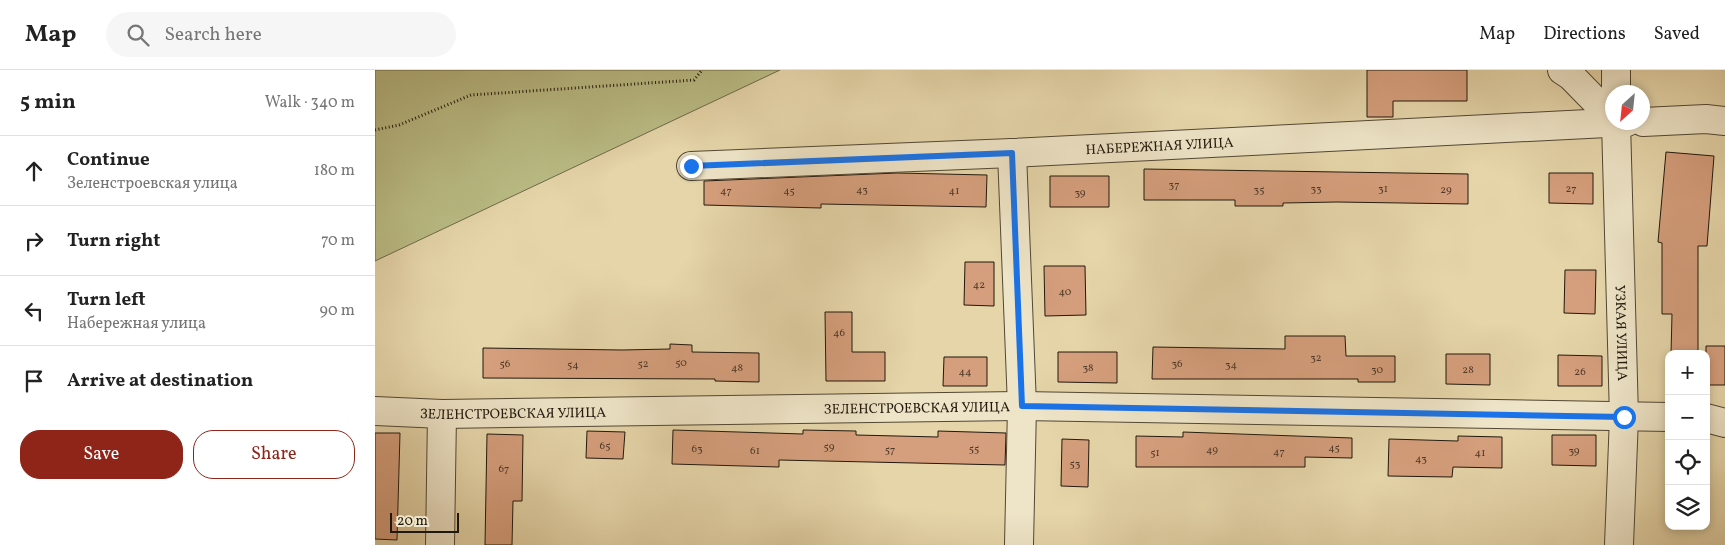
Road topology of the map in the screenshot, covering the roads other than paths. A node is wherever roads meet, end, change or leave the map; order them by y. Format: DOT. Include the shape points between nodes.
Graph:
graph roads {
  1 [pos="1562,70"];
  2 [pos="1616,70"];
  3 [pos="1616,85"];
  4 [pos="1605,111"];
  5 [pos="1725,121"];
  6 [pos="1650,122"];
  7 [pos="1605,124"];
  8 [pos="1616,130"];
  9 [pos="1012,153"];
  10 [pos="691,166"];
  11 [pos="1022,406"];
  12 [pos="375,411"];
  13 [pos="443,414"];
  14 [pos="1624,417"];
  15 [pos="1665,417"];
  16 [pos="1710,419"];
  17 [pos="1725,423"];
  18 [pos="440,545"];
  19 [pos="1019,545"];
  20 [pos="1619,545"];
  1 -- 4 [label="street"];
  2 -- 3 [label="street"];
  5 -- 6 [label="street"];
  7 -- 9 [label="street, НАБЕРЕЖНАЯ УЛИЦА"];
  8 -- 14 [label="street, УЗКАЯ УЛИЦА"];
  9 -- 10 [label="street, НАБЕРЕЖНАЯ УЛИЦА"];
  9 -- 11 [label="street"];
  11 -- 13 [label="street, ЗЕЛЕНСТРОЕВСКАЯ УЛИЦА"];
  11 -- 14 [label="street, ЗЕЛЕНСТРОЕВСКАЯ УЛИЦА"];
  11 -- 19 [label="street"];
  12 -- 13 [label="street, ЗЕЛЕНСТРОЕВСКАЯ УЛИЦА"];
  13 -- 18 [label="street"];
  14 -- 15 [label="street, ЗЕЛЕНСТРОЕВСКАЯ УЛИЦА"];
  14 -- 20 [label="street, УЗКАЯ УЛИЦА"];
  16 -- 17 [label="street"];
}
